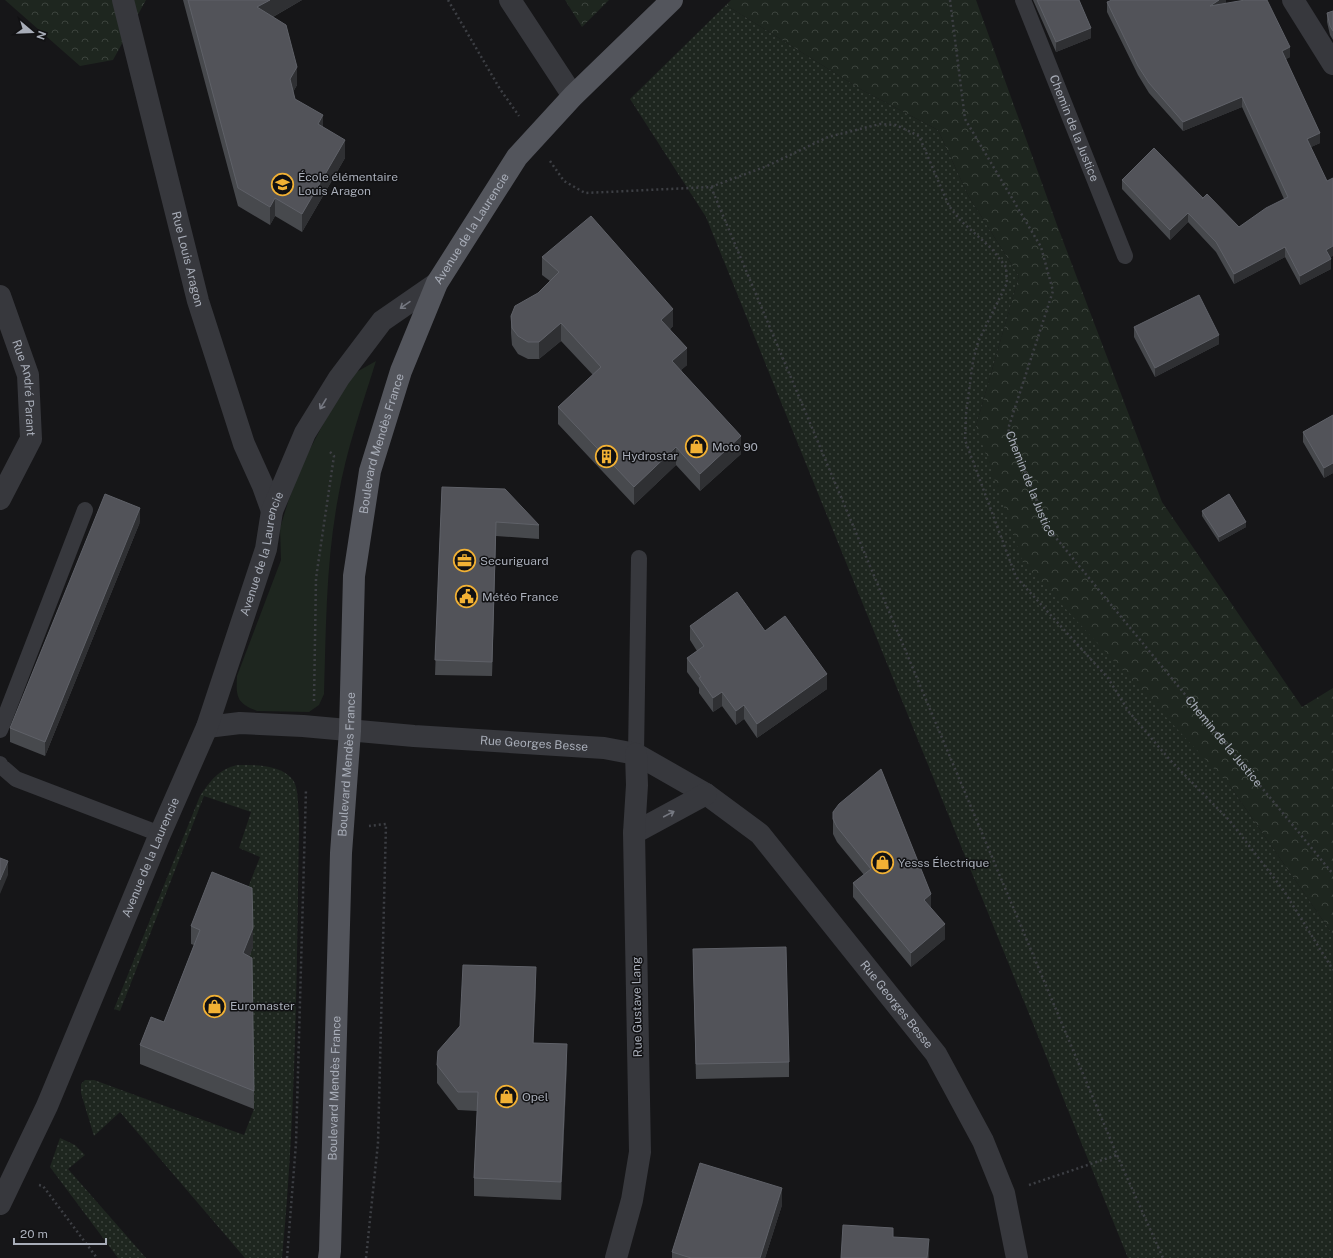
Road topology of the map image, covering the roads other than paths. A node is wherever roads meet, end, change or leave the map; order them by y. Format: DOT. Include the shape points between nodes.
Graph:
graph roads {
  1 [pos="123,0"];
  2 [pos="510,0"];
  3 [pos="672,0"];
  4 [pos="1023,0"];
  5 [pos="1293,0"];
  6 [pos="1333,64"];
  7 [pos="573,96"];
  8 [pos="1124,256"];
  9 [pos="437,283"];
  10 [pos="0,296"];
  11 [pos="0,499"];
  12 [pos="85,510"];
  13 [pos="272,511"];
  14 [pos="639,558"];
  15 [pos="207,728"];
  16 [pos="0,730"];
  17 [pos="350,731"];
  18 [pos="636,754"];
  19 [pos="0,764"];
  20 [pos="706,794"];
  21 [pos="634,833"];
  22 [pos="160,834"];
  23 [pos="7,1173"];
  24 [pos="0,1204"];
  25 [pos="329,1258"];
  26 [pos="616,1258"];
  27 [pos="1017,1258"];
  1 -- 13 [label="street, Rue Louis Aragon" via="198,301 244,444"];
  2 -- 7 [label="street"];
  3 -- 7 [label="main road, Avenue de la Laurencie"];
  4 -- 8 [label="lane, Chemin de la Justice"];
  5 -- 6 [label="street"];
  7 -- 9 [label="main road, Avenue de la Laurencie" via="517,157"];
  9 -- 13 [label="street, Avenue de la Laurencie, one-way" via="382,321 338,378 305,433"];
  9 -- 17 [label="main road, Boulevard Mendès France" via="401,371 370,472 354,576"];
  10 -- 11 [label="street, Rue André Parant" via="28,375 31,439"];
  12 -- 16 [label="lane"];
  13 -- 15 [label="street, Avenue de la Laurencie" via="266,550"];
  14 -- 18 [label="lane"];
  15 -- 17 [label="street, Rue Georges Besse" via="240,723"];
  15 -- 22 [label="street, Avenue de la Laurencie"];
  17 -- 18 [label="street, Rue Georges Besse" via="604,748"];
  17 -- 25 [label="main road, Boulevard Mendès France" via="341,853"];
  18 -- 20 [label="street, Rue Georges Besse"];
  18 -- 21 [label="street, Rue Gustave Lang"];
  19 -- 22 [label="lane" via="16,778"];
  21 -- 20 [label="street, one-way"];
  20 -- 27 [label="street, Rue Georges Besse" via="760,834 936,1054 983,1141 1004,1193"];
  21 -- 26 [label="street, Rue Gustave Lang" via="640,1152 632,1200"];
  22 -- 23 [label="street, Avenue de la Laurencie" via="47,1106"];
  23 -- 24 [label="street, Avenue de la Laurencie"];
}
